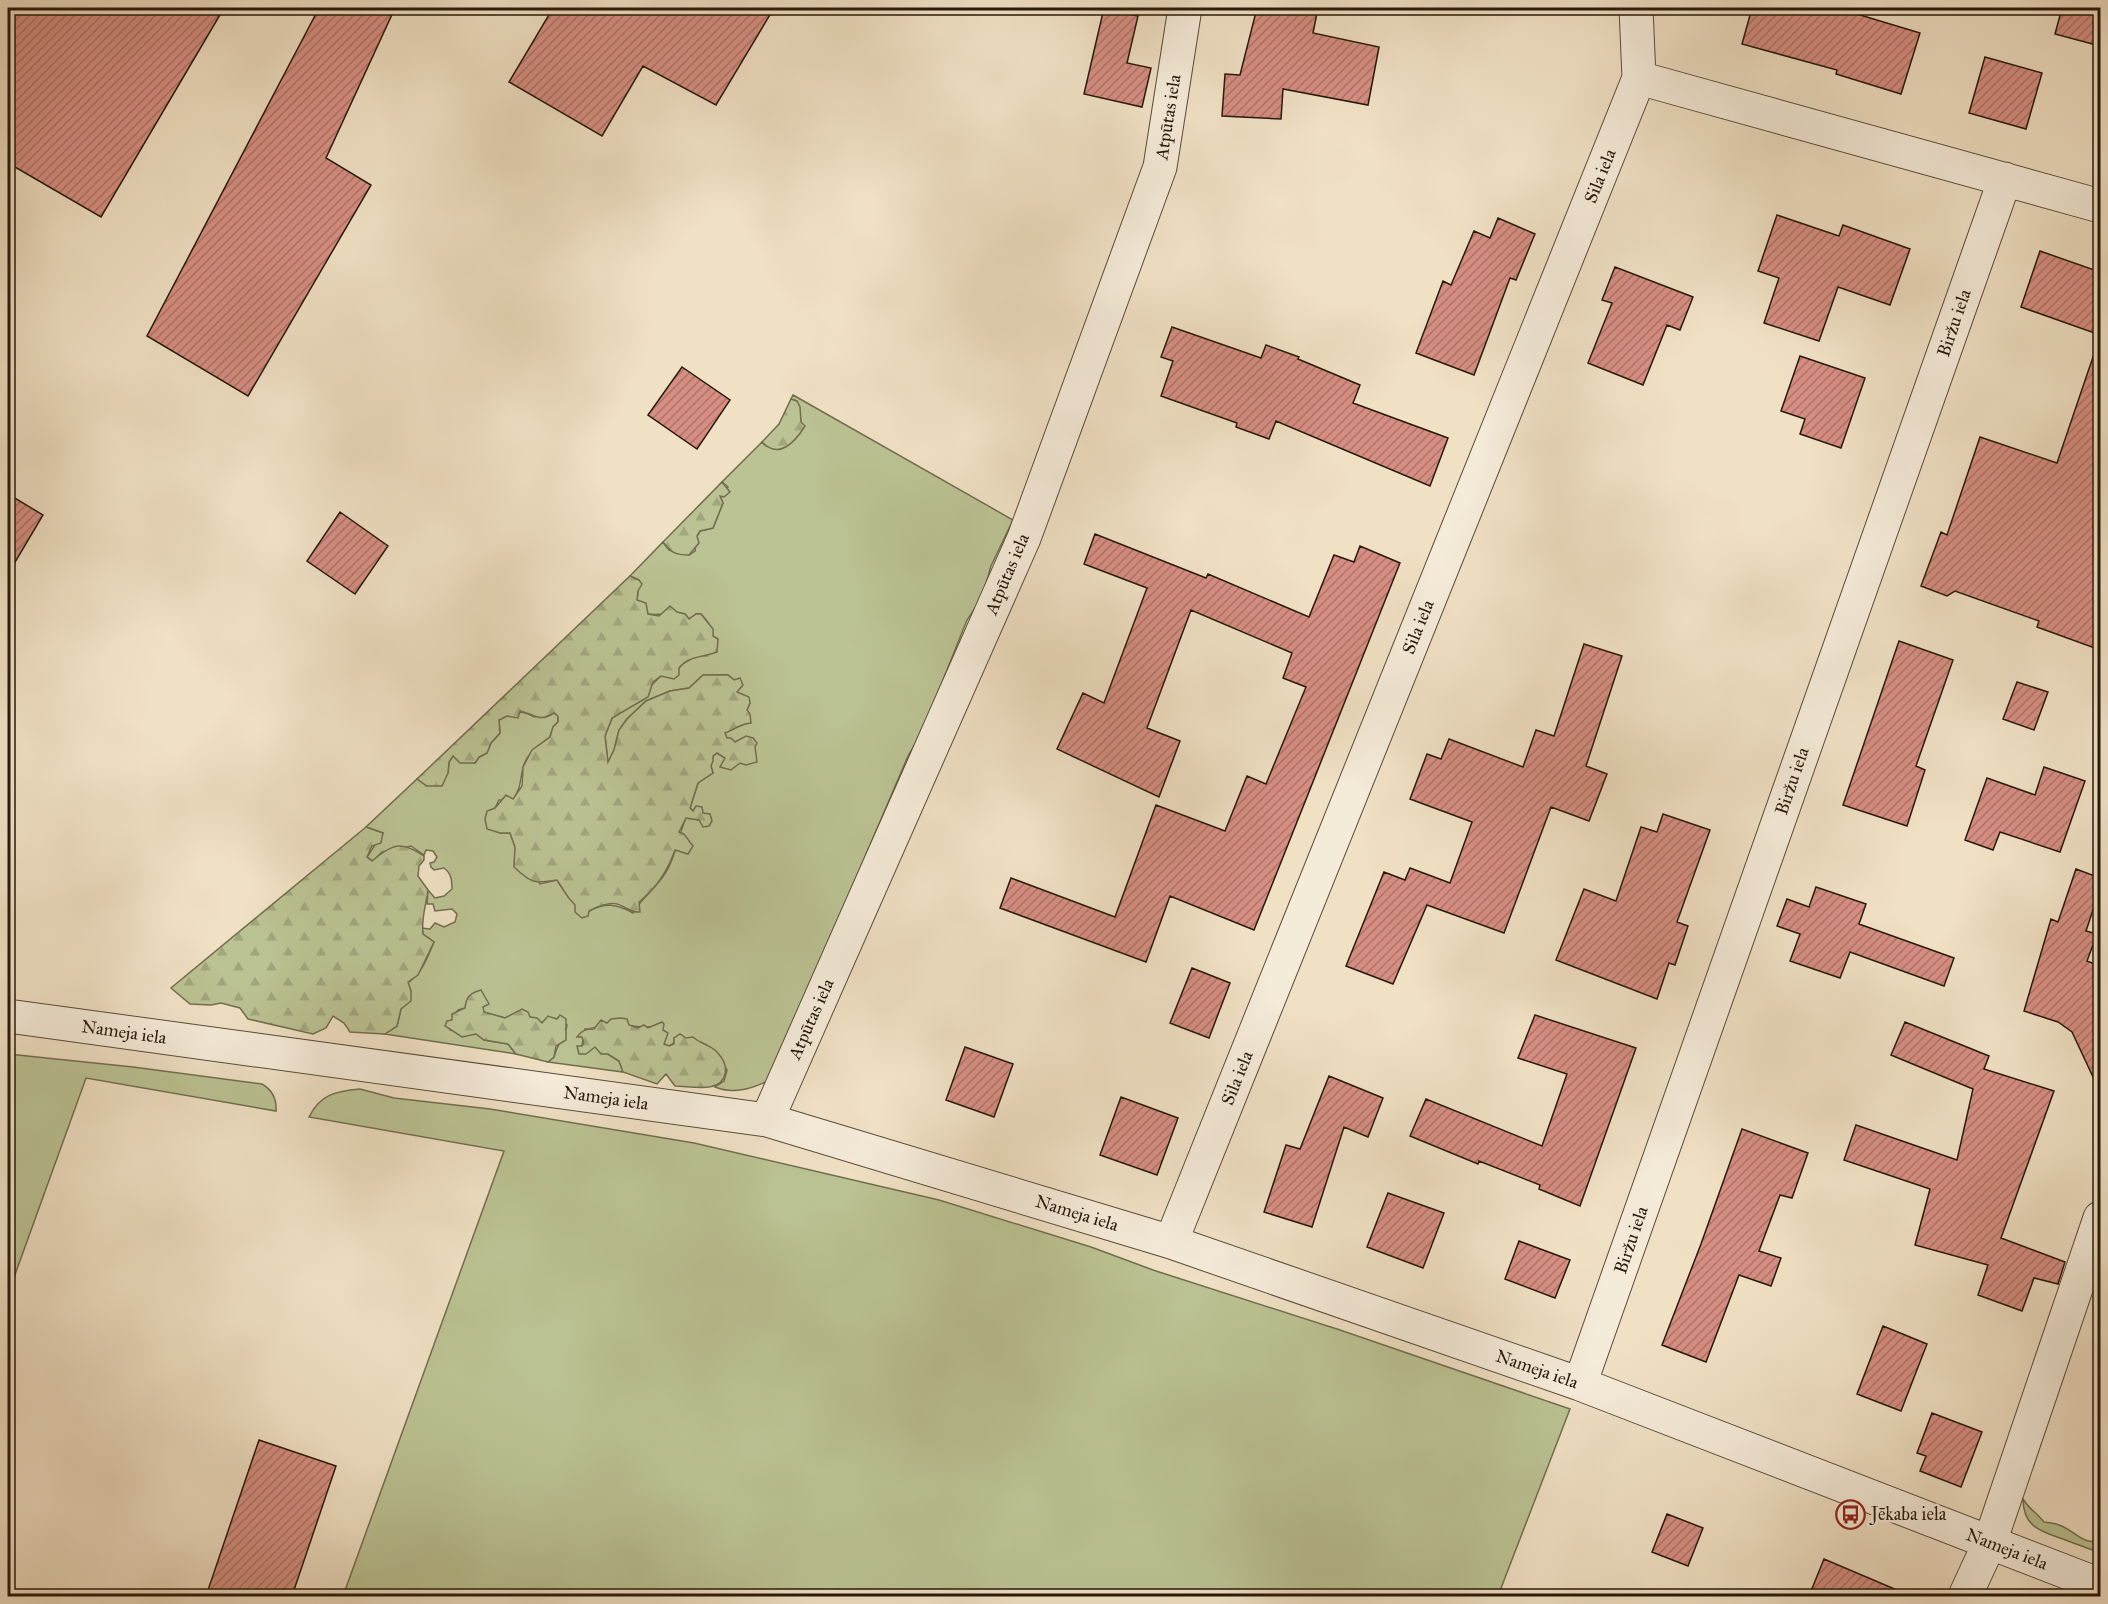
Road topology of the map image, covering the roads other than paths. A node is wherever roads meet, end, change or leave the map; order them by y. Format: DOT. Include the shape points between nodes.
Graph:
graph roads {
  1 [pos="1185,8"];
  2 [pos="1636,8"];
  3 [pos="1639,78"];
  4 [pos="2006,179"];
  5 [pos="2100,206"];
  6 [pos="8,1016"];
  7 [pos="767,1120"];
  8 [pos="2100,1218"];
  9 [pos="1171,1242"];
  10 [pos="1580,1384"];
  11 [pos="1990,1542"];
  12 [pos="2100,1585"];
  13 [pos="1965,1596"];
  1 -- 7 [label="street, Atpūtas iela" via="1160,167 1024,538"];
  2 -- 3 [label="street, Sila iela"];
  3 -- 4 [label="street"];
  3 -- 9 [label="street, Sila iela"];
  4 -- 5 [label="street"];
  4 -- 10 [label="street, Biržu iela"];
  6 -- 7 [label="street, Nameja iela"];
  7 -- 9 [label="street, Nameja iela"];
  8 -- 11 [label="street"];
  9 -- 10 [label="street, Nameja iela"];
  10 -- 11 [label="street, Nameja iela"];
  11 -- 12 [label="street, Nameja iela"];
  11 -- 13 [label="street"];
}
